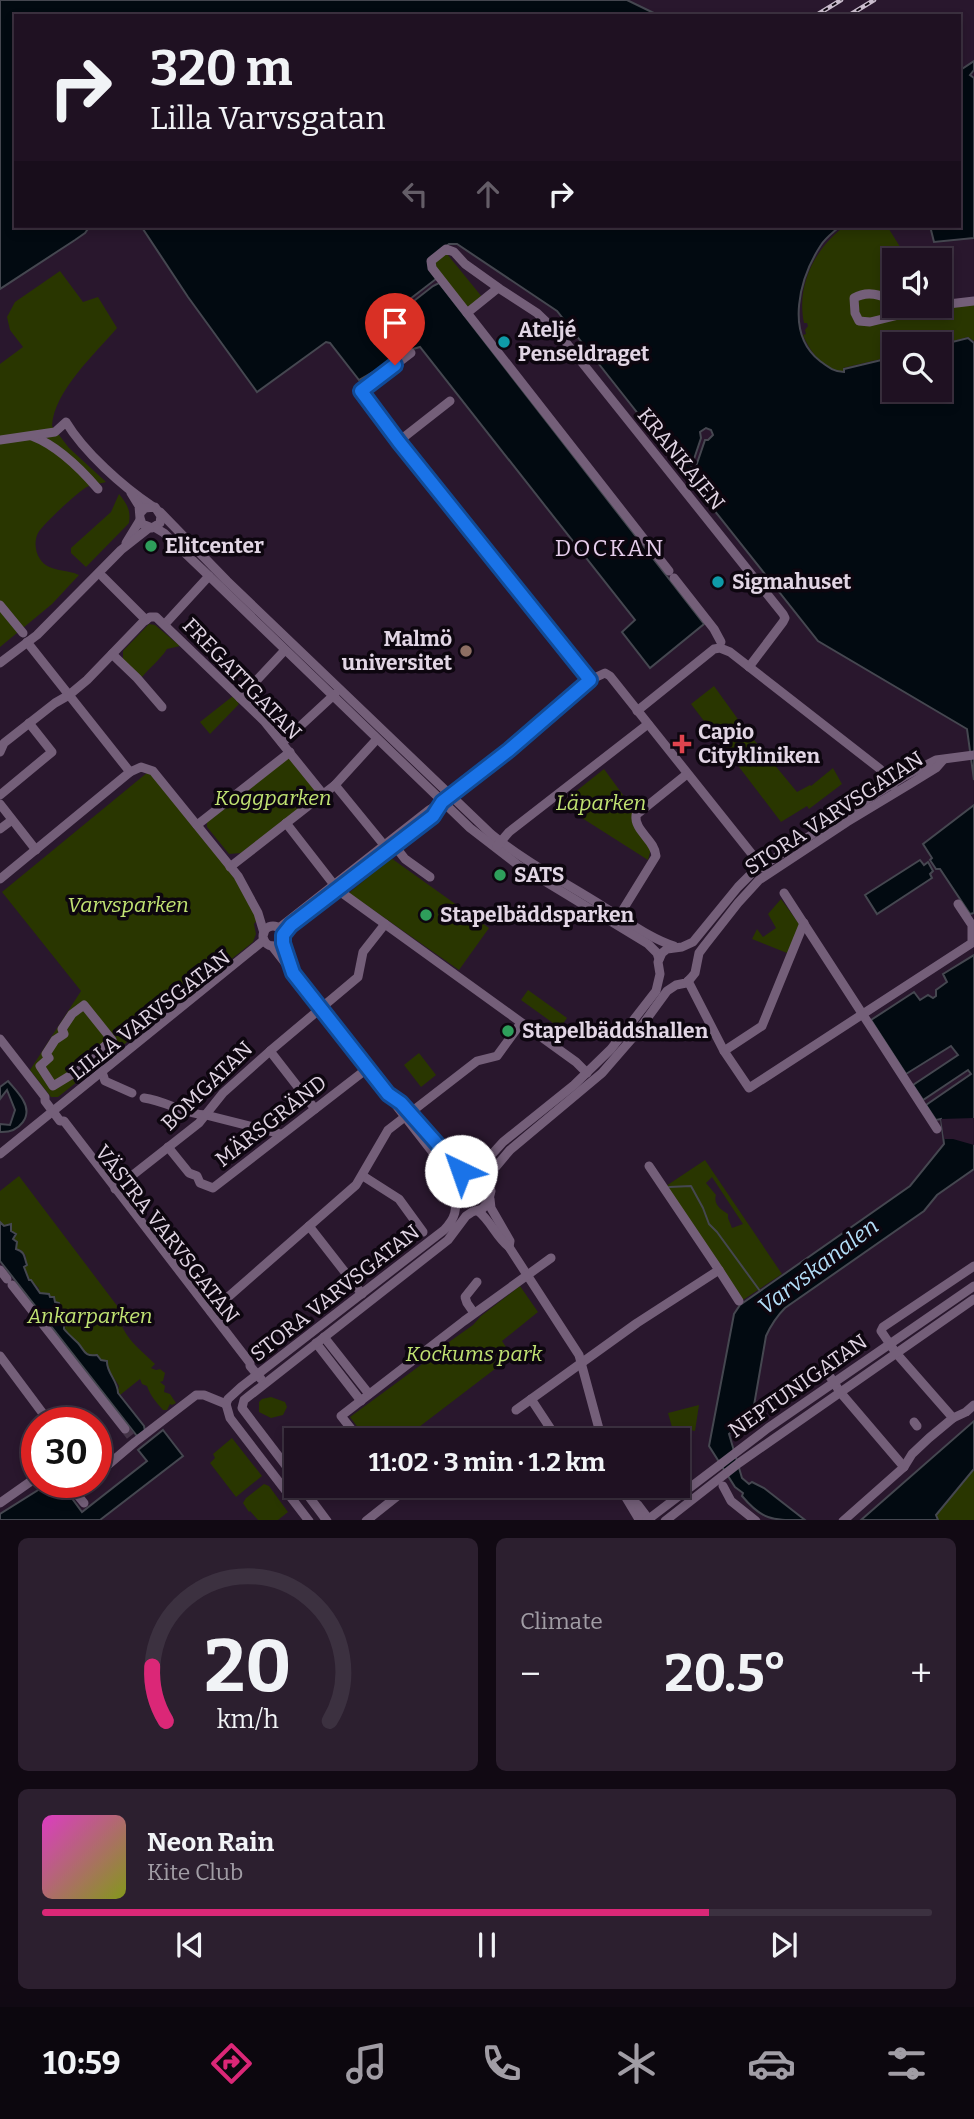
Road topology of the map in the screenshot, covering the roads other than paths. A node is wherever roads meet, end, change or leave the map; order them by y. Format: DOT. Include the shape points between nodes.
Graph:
graph roads {
  1 [pos="498,288"];
  2 [pos="882,296"];
  3 [pos="974,301"];
  4 [pos="952,304"];
  5 [pos="467,313"];
  6 [pos="886,318"];
  7 [pos="411,353"];
  8 [pos="450,401"];
  9 [pos="29,435"];
  10 [pos="0,440"];
  11 [pos="399,442"];
  12 [pos="98,489"];
  13 [pos="129,490"];
  14 [pos="156,509"];
  15 [pos="141,516"];
  16 [pos="152,528"];
  17 [pos="121,550"];
  18 [pos="209,576"];
  19 [pos="103,577"];
  20 [pos="0,605"];
  21 [pos="146,620"];
  22 [pos="165,624"];
  23 [pos="25,638"];
  24 [pos="720,642"];
  25 [pos="285,650"];
  26 [pos="113,654"];
  27 [pos="0,663"];
  28 [pos="748,667"];
  29 [pos="590,680"];
  30 [pos="336,693"];
  31 [pos="69,695"];
  32 [pos="240,698"];
  33 [pos="162,708"];
  34 [pos="637,711"];
  35 [pos="29,723"];
  36 [pos="648,724"];
  37 [pos="377,739"];
  38 [pos="282,743"];
  39 [pos="0,751"];
  40 [pos="290,752"];
  41 [pos="972,755"];
  42 [pos="943,760"];
  43 [pos="130,772"];
  44 [pos="687,774"];
  45 [pos="891,783"];
  46 [pos="335,785"];
  47 [pos="897,792"];
  48 [pos="323,794"];
  49 [pos="0,795"];
  50 [pos="446,799"];
  51 [pos="0,804"];
  52 [pos="12,820"];
  53 [pos="286,823"];
  54 [pos="197,825"];
  55 [pos="0,829"];
  56 [pos="497,845"];
  57 [pos="389,846"];
  58 [pos="36,850"];
  59 [pos="230,867"];
  60 [pos="764,870"];
  61 [pos="430,877"];
  62 [pos="0,878"];
  63 [pos="337,888"];
  64 [pos="248,892"];
  65 [pos="784,893"];
  66 [pos="958,904"];
  67 [pos="619,916"];
  68 [pos="804,923"];
  69 [pos="385,924"];
  70 [pos="280,932"];
  71 [pos="267,941"];
  72 [pos="678,947"];
  73 [pos="659,958"];
  74 [pos="696,963"];
  75 [pos="293,973"];
  76 [pos="660,974"];
  77 [pos="688,981"];
  78 [pos="676,985"];
  79 [pos="321,1007"];
  80 [pos="861,1014"];
  81 [pos="521,1023"];
  82 [pos="0,1040"];
  83 [pos="0,1049"];
  84 [pos="270,1051"];
  85 [pos="724,1051"];
  86 [pos="368,1068"];
  87 [pos="587,1073"];
  88 [pos="103,1075"];
  89 [pos="53,1086"];
  90 [pos="132,1093"];
  91 [pos="145,1098"];
  92 [pos="45,1101"];
  93 [pos="315,1109"];
  94 [pos="53,1112"];
  95 [pos="206,1115"];
  96 [pos="407,1115"];
  97 [pos="60,1121"];
  98 [pos="937,1129"];
  99 [pos="281,1133"];
  100 [pos="168,1147"];
  101 [pos="0,1154"];
  102 [pos="649,1166"];
  103 [pos="471,1175"];
  104 [pos="363,1176"];
  105 [pos="488,1183"];
  106 [pos="455,1187"];
  107 [pos="116,1188"];
  108 [pos="490,1199"];
  109 [pos="457,1203"];
  110 [pos="475,1211"];
  111 [pos="309,1226"];
  112 [pos="423,1232"];
  113 [pos="509,1247"];
  114 [pos="551,1258"];
  115 [pos="974,1266"];
  116 [pos="0,1270"];
  117 [pos="719,1270"];
  118 [pos="527,1275"];
  119 [pos="477,1282"];
  120 [pos="974,1286"];
  121 [pos="362,1294"];
  122 [pos="974,1300"];
  123 [pos="739,1301"];
  124 [pos="211,1312"];
  125 [pos="474,1313"];
  126 [pos="320,1340"];
  127 [pos="890,1344"];
  128 [pos="896,1353"];
  129 [pos="0,1356"];
  130 [pos="581,1362"];
  131 [pos="250,1366"];
  132 [pos="261,1379"];
  133 [pos="831,1379"];
  134 [pos="840,1392"];
  135 [pos="365,1397"];
  136 [pos="531,1399"];
  137 [pos="226,1404"];
  138 [pos="974,1405"];
  139 [pos="38,1407"];
  140 [pos="516,1410"];
  141 [pos="953,1419"];
  142 [pos="350,1428"];
  143 [pos="550,1428"];
  144 [pos="599,1428"];
  145 [pos="125,1429"];
  146 [pos="112,1460"];
  147 [pos="284,1463"];
  148 [pos="904,1467"];
  149 [pos="723,1486"];
  150 [pos="21,1488"];
  151 [pos="80,1498"];
  152 [pos="310,1498"];
  153 [pos="395,1498"];
  154 [pos="626,1498"];
  155 [pos="0,1503"];
  156 [pos="84,1503"];
  157 [pos="309,1520"];
  158 [pos="326,1520"];
  159 [pos="367,1520"];
  160 [pos="646,1520"];
  161 [pos="666,1520"];
  162 [pos="755,1520"];
  163 [pos="844,1520"];
  1 -- 5 [label="street"];
  1 -- 5 [label="street, KRANKAJEN" via="446,249 430,264"];
  1 -- 28 [label="street, KRANKAJEN" via="537,313 560,335 783,614 783,622"];
  2 -- 6 [label="street" via="861,294 854,298 855,313 859,321"];
  3 -- 4 [label="street"];
  5 -- 24 [label="street, KRANKAJEN"];
  7 -- 11 [label="street" via="361,391"];
  8 -- 11 [label="street"];
  9 -- 10 [label="street"];
  9 -- 12 [label="street" via="58,450"];
  9 -- 13 [label="street" via="55,432 66,422"];
  11 -- 29 [label="street"];
  13 -- 14 [label="street"];
  13 -- 15 [label="street"];
  14 -- 15 [label="street" via="145,508"];
  14 -- 16 [label="street" via="161,520"];
  14 -- 30 [label="street"];
  15 -- 16 [label="street" via="144,526"];
  15 -- 17 [label="street"];
  16 -- 17 [label="street"];
  16 -- 18 [label="street" via="164,533"];
  17 -- 23 [label="street" via="60,613"];
  18 -- 22 [label="street"];
  18 -- 25 [label="street"];
  19 -- 21 [label="street"];
  20 -- 23 [label="street"];
  21 -- 22 [label="street, FREGATTGATAN" via="156,617"];
  21 -- 26 [label="street"];
  22 -- 32 [label="street, FREGATTGATAN"];
  23 -- 27 [label="street"];
  23 -- 31 [label="street"];
  25 -- 30 [label="street"];
  25 -- 32 [label="street"];
  26 -- 31 [label="street"];
  26 -- 33 [label="street"];
  28 -- 34 [label="street" via="730,652 714,649"];
  28 -- 45 [label="street" via="880,769"];
  29 -- 34 [label="street" via="602,673 610,676"];
  29 -- 50 [label="street"];
  30 -- 37 [label="street"];
  30 -- 38 [label="street"];
  30 -- 50 [label="street"];
  31 -- 35 [label="street"];
  31 -- 43 [label="street"];
  32 -- 38 [label="street, FREGATTGATAN"];
  34 -- 36 [label="street"];
  35 -- 39 [label="street"];
  35 -- 49 [label="street" via="52,752"];
  36 -- 44 [label="street"];
  36 -- 56 [label="street"];
  37 -- 46 [label="street"];
  37 -- 50 [label="street"];
  38 -- 40 [label="street, FREGATTGATAN"];
  40 -- 48 [label="street, FREGATTGATAN"];
  40 -- 54 [label="street"];
  41 -- 42 [label="street, STORA VARVSGATAN"];
  42 -- 45 [label="street, STORA VARVSGATAN"];
  42 -- 47 [label="street, STORA VARVSGATAN"];
  43 -- 54 [label="street" via="141,767 153,771"];
  43 -- 58 [label="street"];
  44 -- 60 [label="street"];
  44 -- 67 [label="street" via="636,815 636,824 656,856"];
  45 -- 47 [label="street"];
  45 -- 60 [label="street, STORA VARVSGATAN"];
  46 -- 48 [label="street"];
  46 -- 57 [label="street"];
  47 -- 60 [label="street, STORA VARVSGATAN"];
  48 -- 53 [label="street"];
  50 -- 56 [label="street"];
  50 -- 57 [label="street" via="433,816"];
  51 -- 52 [label="street"];
  52 -- 55 [label="street"];
  52 -- 58 [label="street"];
  53 -- 59 [label="street"];
  53 -- 63 [label="street"];
  54 -- 59 [label="street"];
  56 -- 67 [label="street"];
  56 -- 73 [label="street" via="534,876 648,944"];
  57 -- 61 [label="street"];
  57 -- 63 [label="street"];
  58 -- 62 [label="street"];
  59 -- 64 [label="street"];
  60 -- 72 [label="street, STORA VARVSGATAN" via="738,887 697,939"];
  60 -- 74 [label="street, STORA VARVSGATAN"];
  63 -- 69 [label="street"];
  63 -- 70 [label="street"];
  64 -- 70 [label="street"];
  64 -- 71 [label="street"];
  65 -- 68 [label="street"];
  66 -- 80 [label="street" via="972,925 972,943"];
  67 -- 72 [label="street"];
  68 -- 80 [label="street"];
  68 -- 85 [label="street" via="762,1026"];
  69 -- 79 [label="street, BOMGATAN" via="363,952 358,978"];
  69 -- 81 [label="street"];
  70 -- 71 [label="street" via="278,945"];
  70 -- 71 [label="street" via="267,928"];
  70 -- 75 [label="street"];
  71 -- 75 [label="street"];
  71 -- 88 [label="street, LILLA VARVSGATAN"];
  71 -- 94 [label="street, LILLA VARVSGATAN"];
  72 -- 73 [label="street, STORA VARVSGATAN" via="664,951"];
  72 -- 74 [label="street" via="690,951"];
  73 -- 76 [label="street"];
  74 -- 77 [label="street, STORA VARVSGATAN"];
  75 -- 79 [label="street"];
  76 -- 78 [label="street"];
  76 -- 87 [label="street" via="656,991"];
  77 -- 78 [label="street"];
  77 -- 85 [label="street"];
  78 -- 105 [label="street" via="602,1073 505,1155"];
  79 -- 84 [label="street, BOMGATAN"];
  79 -- 86 [label="street"];
  80 -- 85 [label="street" via="749,1088"];
  80 -- 98 [label="street"];
  81 -- 87 [label="street"];
  81 -- 96 [label="street" via="497,1056 477,1061"];
  82 -- 92 [label="street, VÄSTRA VARVSGATAN"];
  83 -- 92 [label="street, VÄSTRA VARVSGATAN"];
  84 -- 93 [label="street"];
  84 -- 95 [label="street, BOMGATAN" via="223,1093"];
  86 -- 93 [label="street, MÄRSGRÄND"];
  86 -- 96 [label="street"];
  87 -- 103 [label="street" via="503,1142"];
  88 -- 90 [label="street" via="105,1081"];
  88 -- 94 [label="street, LILLA VARVSGATAN"];
  89 -- 89 [label="street" via="40,1066 49,1058 46,1054 55,1040 64,1034 62,1029 72,1014 84,1005 111,1040"];
  91 -- 95 [label="street"];
  92 -- 94 [label="street, VÄSTRA VARVSGATAN"];
  93 -- 99 [label="street, MÄRSGRÄND"];
  94 -- 97 [label="street, VÄSTRA VARVSGATAN"];
  94 -- 101 [label="street, LILLA VARVSGATAN"];
  95 -- 99 [label="street"];
  95 -- 100 [label="street, BOMGATAN"];
  96 -- 103 [label="street" via="456,1166"];
  96 -- 104 [label="street" via="388,1130"];
  96 -- 106 [label="street"];
  97 -- 107 [label="street, VÄSTRA VARVSGATAN"];
  97 -- 131 [label="street, VÄSTRA VARVSGATAN"];
  99 -- 100 [label="street, MÄRSGRÄND" via="213,1188 200,1183"];
  100 -- 107 [label="street, BOMGATAN"];
  102 -- 117 [label="street"];
  103 -- 105 [label="street"];
  103 -- 106 [label="street"];
  104 -- 111 [label="street"];
  104 -- 112 [label="street" via="399,1199"];
  105 -- 108 [label="street"];
  106 -- 109 [label="street"];
  107 -- 124 [label="street, VÄSTRA VARVSGATAN"];
  108 -- 110 [label="street, STORA VARVSGATAN"];
  108 -- 113 [label="street"];
  109 -- 110 [label="street"];
  109 -- 121 [label="street, STORA VARVSGATAN" via="444,1230"];
  110 -- 113 [label="street"];
  110 -- 126 [label="street, STORA VARVSGATAN" via="448,1240"];
  111 -- 121 [label="street"];
  111 -- 124 [label="street"];
  113 -- 118 [label="street"];
  114 -- 118 [label="street"];
  115 -- 127 [label="street" via="883,1327"];
  116 -- 145 [label="street"];
  117 -- 123 [label="street"];
  117 -- 130 [label="street"];
  118 -- 125 [label="street"];
  118 -- 130 [label="street"];
  119 -- 125 [label="street" via="465,1297"];
  120 -- 127 [label="street, NEPTUNIGATAN"];
  121 -- 132 [label="street, STORA VARVSGATAN"];
  122 -- 128 [label="street, NEPTUNIGATAN"];
  124 -- 131 [label="street, VÄSTRA VARVSGATAN"];
  125 -- 135 [label="street"];
  126 -- 132 [label="street, STORA VARVSGATAN"];
  126 -- 135 [label="street"];
  127 -- 128 [label="street"];
  127 -- 133 [label="street, NEPTUNIGATAN"];
  128 -- 134 [label="street, NEPTUNIGATAN"];
  128 -- 141 [label="street"];
  129 -- 139 [label="street"];
  130 -- 136 [label="street"];
  130 -- 144 [label="street"];
  131 -- 132 [label="street, VÄSTRA VARVSGATAN"];
  132 -- 137 [label="street, STORA VARVSGATAN" via="232,1395"];
  132 -- 147 [label="street, STORA VARVSGATAN" via="242,1404"];
  133 -- 134 [label="street"];
  133 -- 160 [label="street, NEPTUNIGATAN"];
  134 -- 148 [label="street"];
  134 -- 161 [label="street, NEPTUNIGATAN"];
  135 -- 142 [label="street" via="341,1416"];
  136 -- 140 [label="street"];
  136 -- 143 [label="street"];
  137 -- 146 [label="street" via="196,1395"];
  137 -- 157 [label="street" via="230,1418"];
  138 -- 141 [label="street"];
  141 -- 148 [label="street" via="928,1437"];
  148 -- 163 [label="street"];
  149 -- 162 [label="street" via="731,1501"];
  150 -- 155 [label="street"];
  151 -- 156 [label="street"];
  152 -- 158 [label="street"];
  153 -- 159 [label="street"];
  154 -- 160 [label="street" via="632,1510"];
}
